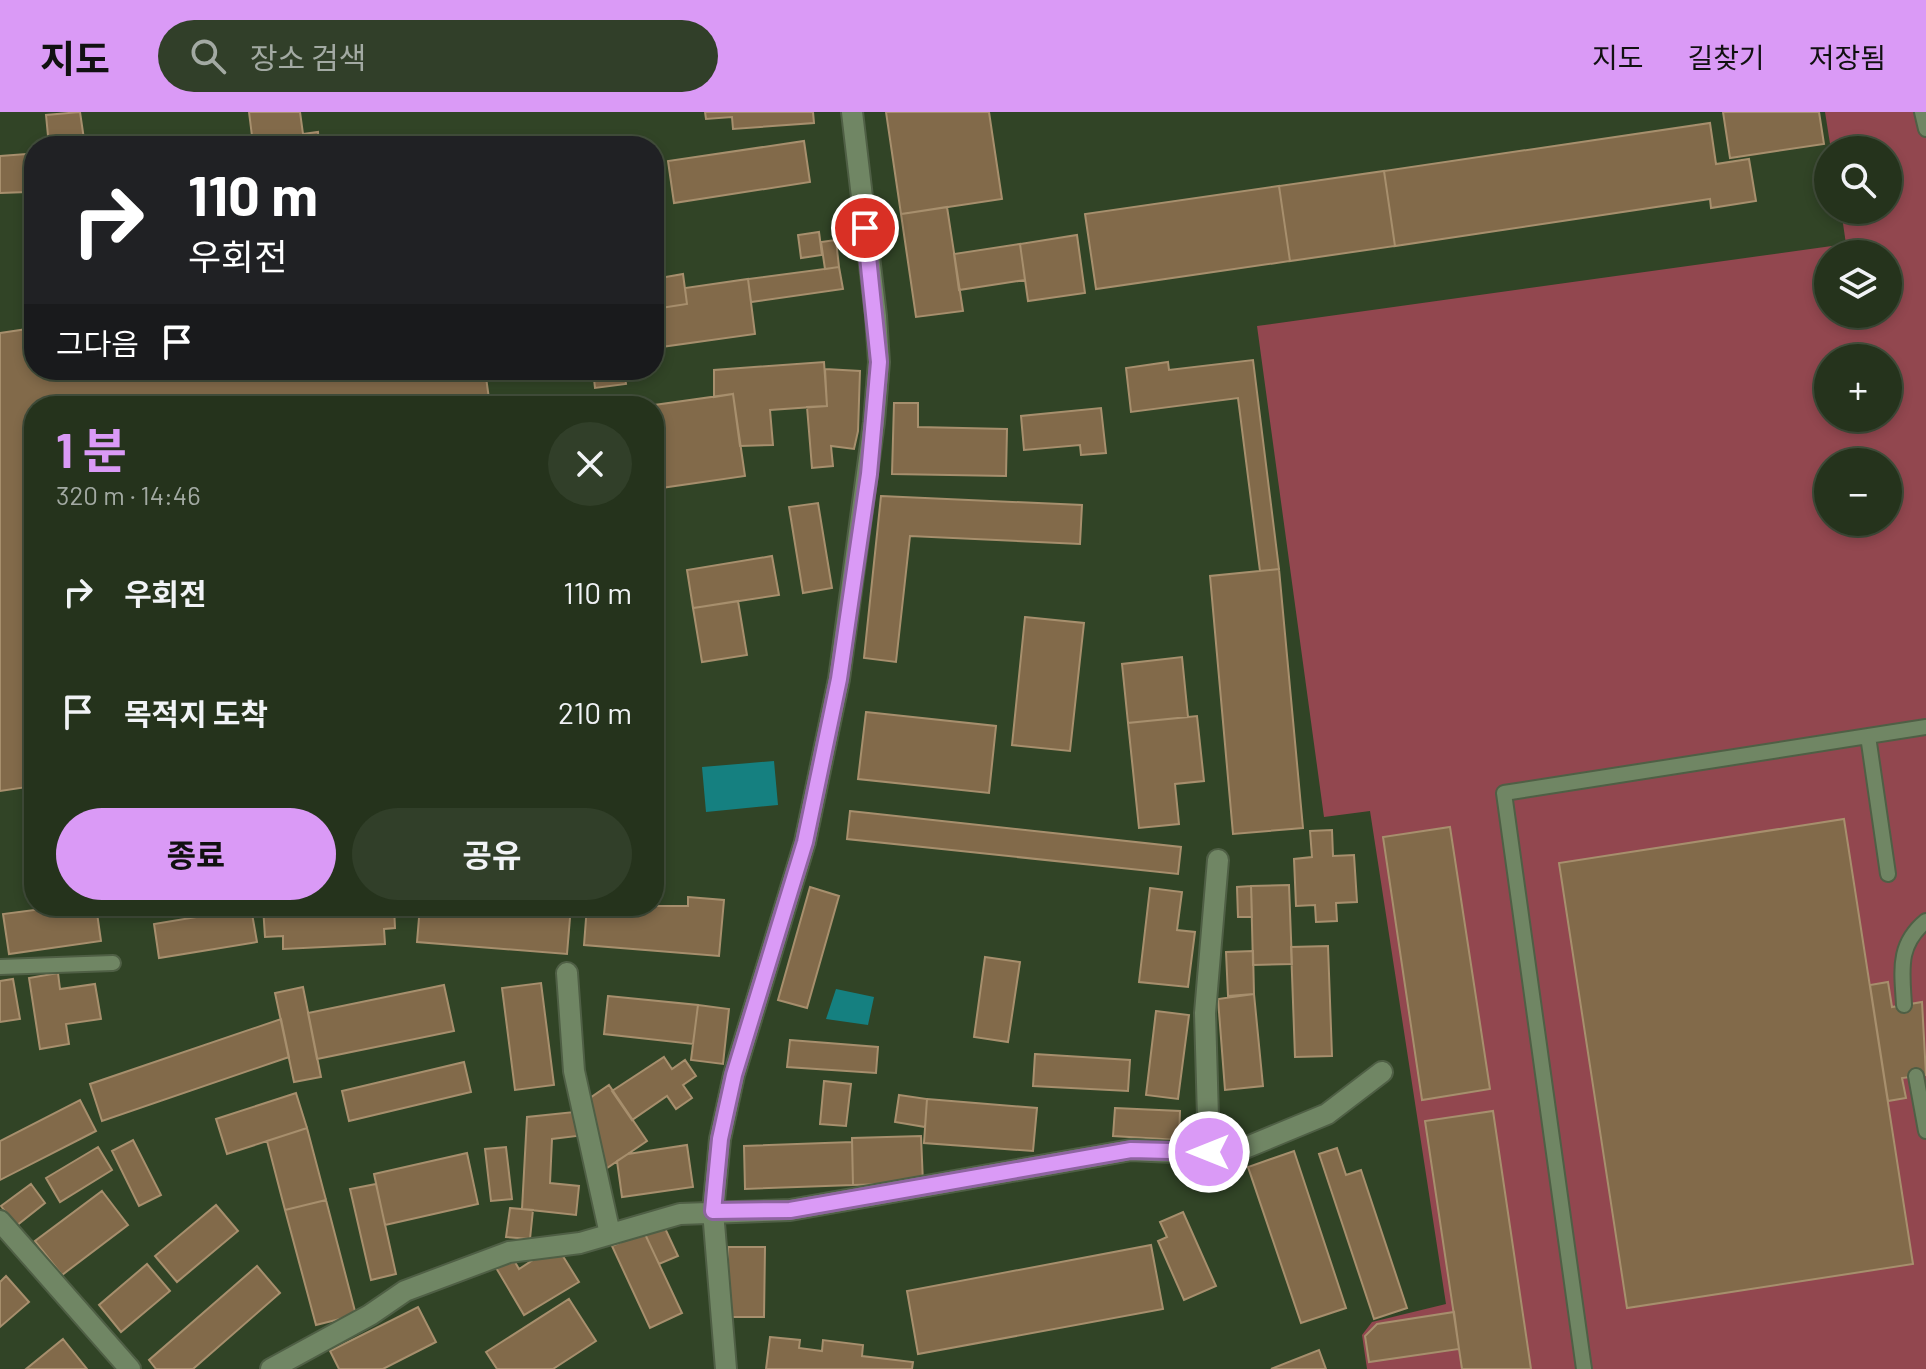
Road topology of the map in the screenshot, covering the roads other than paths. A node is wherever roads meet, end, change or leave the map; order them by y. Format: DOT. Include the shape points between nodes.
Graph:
graph roads {
  1 [pos="852,112"];
  2 [pos="1922,112"];
  3 [pos="1926,129"];
  4 [pos="1926,727"];
  5 [pos="1868,736"];
  6 [pos="1218,860"];
  7 [pos="1888,874"];
  8 [pos="1926,921"];
  9 [pos="113,963"];
  10 [pos="0,967"];
  11 [pos="567,973"];
  12 [pos="1904,1005"];
  13 [pos="1382,1072"];
  14 [pos="1916,1076"];
  15 [pos="1926,1131"];
  16 [pos="1209,1152"];
  17 [pos="713,1211"];
  18 [pos="0,1221"];
  19 [pos="610,1234"];
  20 [pos="130,1369"];
  21 [pos="271,1369"];
  22 [pos="726,1369"];
  23 [pos="1584,1369"];
  1 -- 17 [label="street" via="879,362 869,474 830,724 805,842 734,1075 720,1139"];
  2 -- 3 [label="lane"];
  4 -- 5 [label="lane"];
  5 -- 7 [label="lane"];
  5 -- 23 [label="lane" via="1504,793"];
  6 -- 16 [label="street" via="1205,1013"];
  8 -- 12 [label="lane" via="1906,940"];
  9 -- 10 [label="lane"];
  11 -- 19 [label="street" via="574,1071"];
  13 -- 16 [label="street" via="1327,1114 1245,1148"];
  14 -- 15 [label="lane"];
  16 -- 17 [label="street" via="1131,1150 790,1210"];
  17 -- 19 [label="street" via="680,1214"];
  17 -- 22 [label="street"];
  18 -- 20 [label="street"];
  19 -- 21 [label="street" via="509,1252 405,1291"];
}
